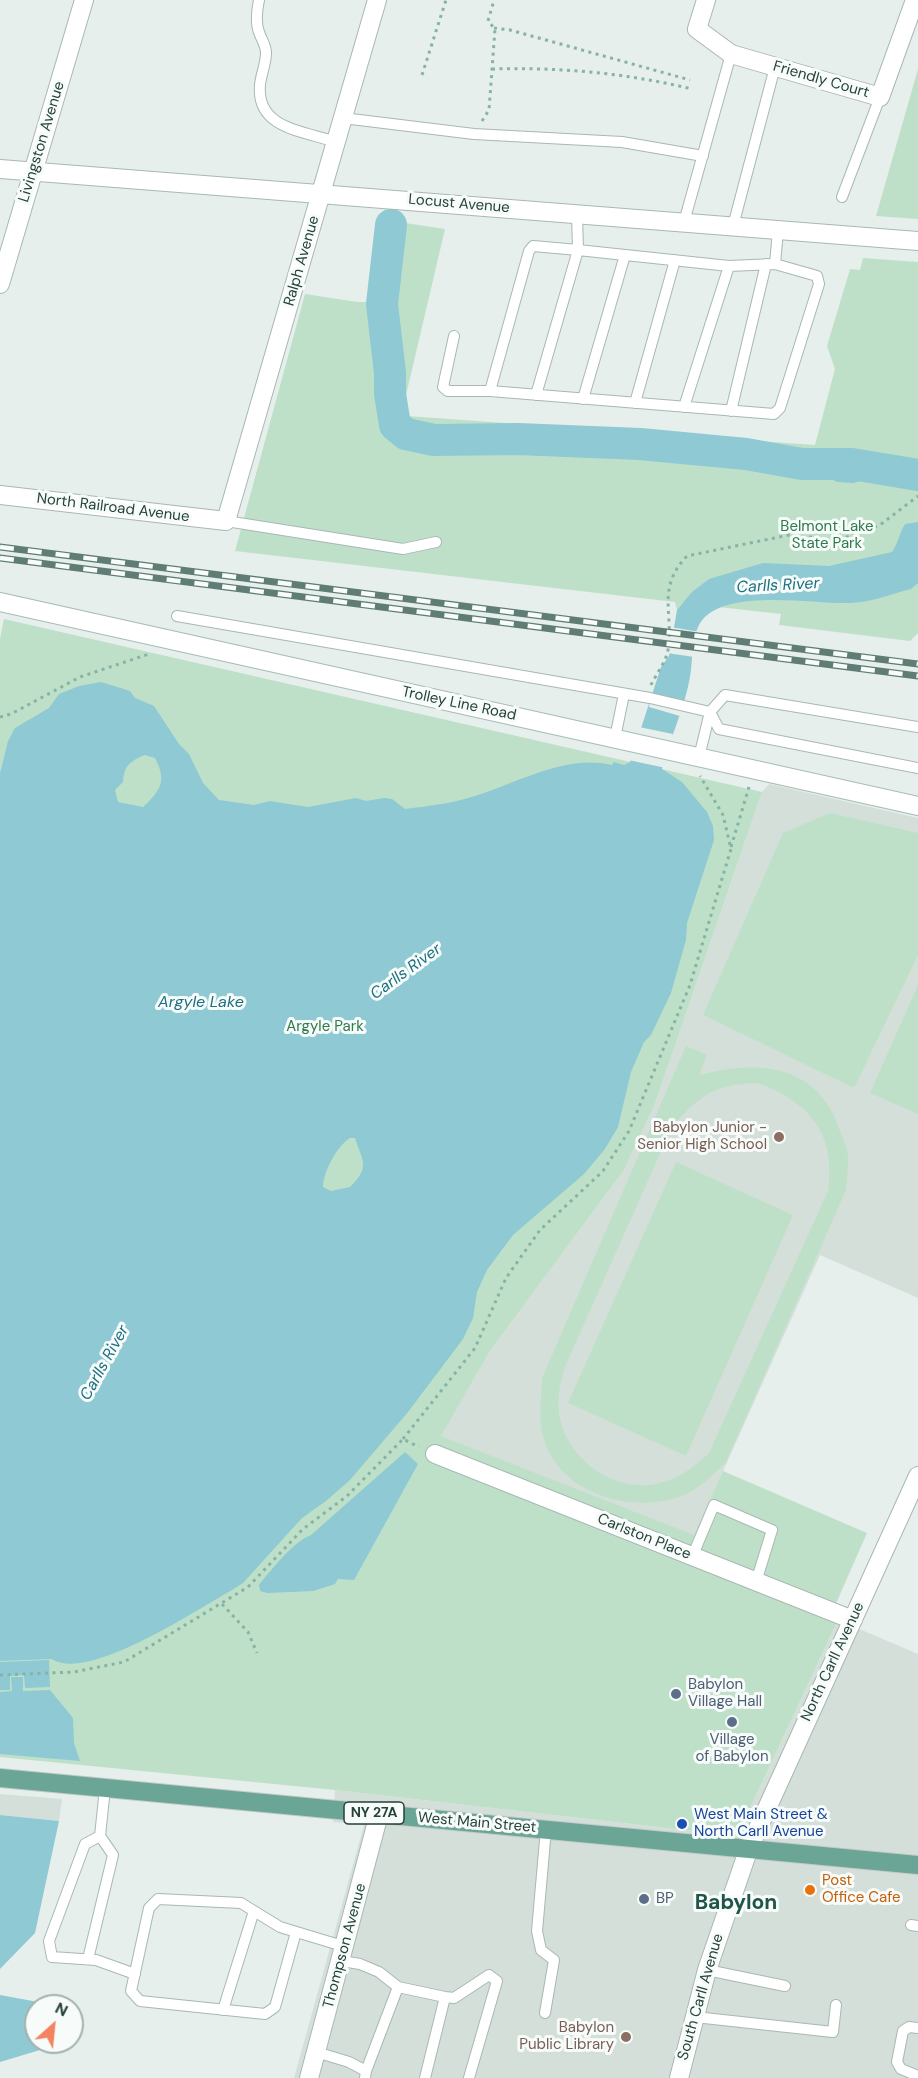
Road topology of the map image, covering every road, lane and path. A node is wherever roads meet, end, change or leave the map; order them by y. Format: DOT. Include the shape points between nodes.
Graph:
graph roads {
  1 [pos="84,0"];
  2 [pos="259,0"];
  3 [pos="377,0"];
  4 [pos="446,0"];
  5 [pos="494,0"];
  6 [pos="706,0"];
  7 [pos="915,0"];
  8 [pos="494,28"];
  9 [pos="731,54"];
  10 [pos="775,67"];
  11 [pos="492,69"];
  12 [pos="423,75"];
  13 [pos="690,80"];
  14 [pos="692,89"];
  15 [pos="880,97"];
  16 [pos="343,118"];
  17 [pos="474,134"];
  18 [pos="336,142"];
  19 [pos="703,156"];
  20 [pos="0,169"];
  21 [pos="32,171"];
  22 [pos="321,192"];
  23 [pos="842,197"];
  24 [pos="577,213"];
  25 [pos="684,222"];
  26 [pos="733,226"];
  27 [pos="778,230"];
  28 [pos="918,241"];
  29 [pos="578,250"];
  30 [pos="625,255"];
  31 [pos="675,260"];
  32 [pos="771,264"];
  33 [pos="729,266"];
  34 [pos="0,284"];
  35 [pos="454,336"];
  36 [pos="490,391"];
  37 [pos="536,395"];
  38 [pos="583,399"];
  39 [pos="635,403"];
  40 [pos="684,407"];
  41 [pos="731,411"];
  42 [pos="0,495"];
  43 [pos="918,496"];
  44 [pos="226,521"];
  45 [pos="436,542"];
  46 [pos="0,602"];
  47 [pos="177,616"];
  48 [pos="150,653"];
  49 [pos="649,686"];
  50 [pos="624,694"];
  51 [pos="710,712"];
  52 [pos="0,717"];
  53 [pos="918,727"];
  54 [pos="623,740"];
  55 [pos="695,765"];
  56 [pos="918,768"];
  57 [pos="749,787"];
  58 [pos="918,806"];
  59 [pos="731,849"];
  60 [pos="403,1439"];
  61 [pos="435,1454"];
  62 [pos="918,1476"];
  63 [pos="692,1557"];
  64 [pos="756,1582"];
  65 [pos="222,1604"];
  66 [pos="853,1620"];
  67 [pos="257,1653"];
  68 [pos="0,1675"];
  69 [pos="0,1778"];
  70 [pos="105,1788"];
  71 [pos="379,1814"];
  72 [pos="546,1829"];
  73 [pos="100,1836"];
  74 [pos="748,1848"];
  75 [pos="918,1865"];
  76 [pos="254,1911"];
  77 [pos="296,1932"];
  78 [pos="344,1954"];
  79 [pos="88,1959"];
  80 [pos="707,1970"];
  81 [pos="135,1974"];
  82 [pos="785,1986"];
  83 [pos="398,1987"];
  84 [pos="445,1997"];
  85 [pos="836,2005"];
  86 [pos="223,2010"];
  87 [pos="545,2013"];
  88 [pos="695,2017"];
  89 [pos="918,2028"];
  90 [pos="316,2052"];
  91 [pos="366,2074"];
  92 [pos="918,2076"];
  93 [pos="309,2078"];
  94 [pos="425,2078"];
  95 [pos="470,2078"];
  96 [pos="679,2078"];
  1 -- 21 [label="street, Livingston Avenue"];
  2 -- 18 [label="lane" via="258,31 266,51 260,101 266,115 280,124"];
  3 -- 16 [label="street, Ralph Avenue"];
  4 -- 12 [label="path"];
  5 -- 8 [label="path" via="488,21"];
  6 -- 9 [label="street, Friendly Court" via="697,29"];
  7 -- 15 [label="street, Friendly Court"];
  8 -- 11 [label="path"];
  8 -- 13 [label="path"];
  9 -- 10 [label="street, Friendly Court"];
  9 -- 19 [label="lane"];
  10 -- 15 [label="street, Friendly Court"];
  10 -- 26 [label="lane"];
  11 -- 14 [label="path" via="535,68 642,77"];
  11 -- 17 [label="path" via="489,110"];
  15 -- 23 [label="lane"];
  16 -- 17 [label="lane"];
  16 -- 18 [label="street, Ralph Avenue"];
  17 -- 19 [label="lane" via="622,142"];
  18 -- 22 [label="street, Ralph Avenue"];
  19 -- 25 [label="lane"];
  20 -- 21 [label="street, Locust Avenue"];
  21 -- 22 [label="street, Locust Avenue"];
  21 -- 34 [label="street, Livingston Avenue"];
  22 -- 24 [label="street, Locust Avenue"];
  22 -- 44 [label="street, Ralph Avenue"];
  24 -- 25 [label="street, Locust Avenue"];
  24 -- 29 [label="lane"];
  25 -- 26 [label="street, Locust Avenue"];
  26 -- 27 [label="street, Locust Avenue"];
  27 -- 28 [label="street, Locust Avenue"];
  27 -- 32 [label="lane"];
  29 -- 30 [label="lane"];
  29 -- 36 [label="lane" via="533,246 529,251"];
  29 -- 37 [label="lane"];
  30 -- 31 [label="lane"];
  30 -- 38 [label="lane"];
  31 -- 33 [label="lane"];
  31 -- 39 [label="lane"];
  32 -- 33 [label="lane"];
  32 -- 41 [label="lane"];
  32 -- 41 [label="lane" via="816,276 819,284 780,408 774,414"];
  33 -- 40 [label="lane"];
  35 -- 36 [label="lane" via="442,387 448,391"];
  36 -- 37 [label="lane"];
  37 -- 38 [label="lane"];
  38 -- 39 [label="lane"];
  39 -- 40 [label="lane"];
  40 -- 41 [label="lane"];
  42 -- 44 [label="street, North Railroad Avenue"];
  43 -- 49 [label="path" via="880,525 839,540 789,535 687,556 677,566 666,601 667,654"];
  44 -- 45 [label="lane" via="403,549"];
  46 -- 54 [label="street, Trolley Line Road"];
  47 -- 50 [label="lane"];
  48 -- 52 [label="path" via="80,677"];
  50 -- 51 [label="lane"];
  50 -- 54 [label="lane"];
  51 -- 53 [label="lane" via="725,695"];
  51 -- 55 [label="lane"];
  51 -- 56 [label="lane" via="719,729"];
  54 -- 55 [label="street, Trolley Line Road" via="670,750"];
  55 -- 58 [label="street, Trolley Line Road"];
  55 -- 59 [label="path" via="723,815"];
  57 -- 59 [label="path"];
  59 -- 60 [label="path" via="690,985 629,1131 603,1171 540,1230 506,1278 475,1348"];
  60 -- 61 [label="path"];
  60 -- 65 [label="path" via="347,1496 303,1529 248,1587"];
  61 -- 63 [label="street, Carlston Place"];
  62 -- 66 [label="street, North Carll Avenue"];
  63 -- 64 [label="street, Carlston Place"];
  63 -- 64 [label="lane" via="714,1505 772,1530"];
  64 -- 66 [label="street, Carlston Place"];
  65 -- 67 [label="path" via="248,1632"];
  65 -- 68 [label="path" via="124,1662 74,1672"];
  66 -- 74 [label="street, North Carll Avenue"];
  69 -- 70 [label="main road, West Main Street / NY 27A"];
  70 -- 71 [label="main road, West Main Street / NY 27A"];
  70 -- 73 [label="lane"];
  71 -- 72 [label="main road, West Main Street / NY 27A"];
  71 -- 78 [label="street, Thompson Avenue"];
  72 -- 74 [label="main road, West Main Street / NY 27A"];
  72 -- 87 [label="lane" via="537,1931 541,1950 554,1960"];
  73 -- 79 [label="lane" via="113,1854"];
  73 -- 79 [label="lane" via="85,1844 49,1941 52,1957"];
  74 -- 75 [label="main road, West Main Street / NY 27A"];
  74 -- 80 [label="street, South Carll Avenue"];
  76 -- 77 [label="lane"];
  76 -- 81 [label="lane" via="241,1904 158,1899 149,1908"];
  76 -- 86 [label="lane"];
  77 -- 78 [label="lane"];
  77 -- 86 [label="lane" via="275,2007 265,2014"];
  78 -- 83 [label="lane"];
  78 -- 90 [label="street, Thompson Avenue"];
  79 -- 81 [label="lane"];
  80 -- 82 [label="lane"];
  80 -- 88 [label="street, South Carll Avenue"];
  81 -- 86 [label="lane" via="131,1990 140,2001"];
  83 -- 84 [label="lane"];
  83 -- 91 [label="lane"];
  84 -- 94 [label="lane"];
  84 -- 95 [label="lane" via="454,1998 489,1976 497,1981"];
  85 -- 88 [label="lane" via="833,2032"];
  88 -- 96 [label="street, South Carll Avenue"];
  89 -- 92 [label="lane" via="909,2026 903,2031 897,2062 909,2074"];
  90 -- 91 [label="lane" via="349,2062"];
  90 -- 93 [label="street, Thompson Avenue"];
}
